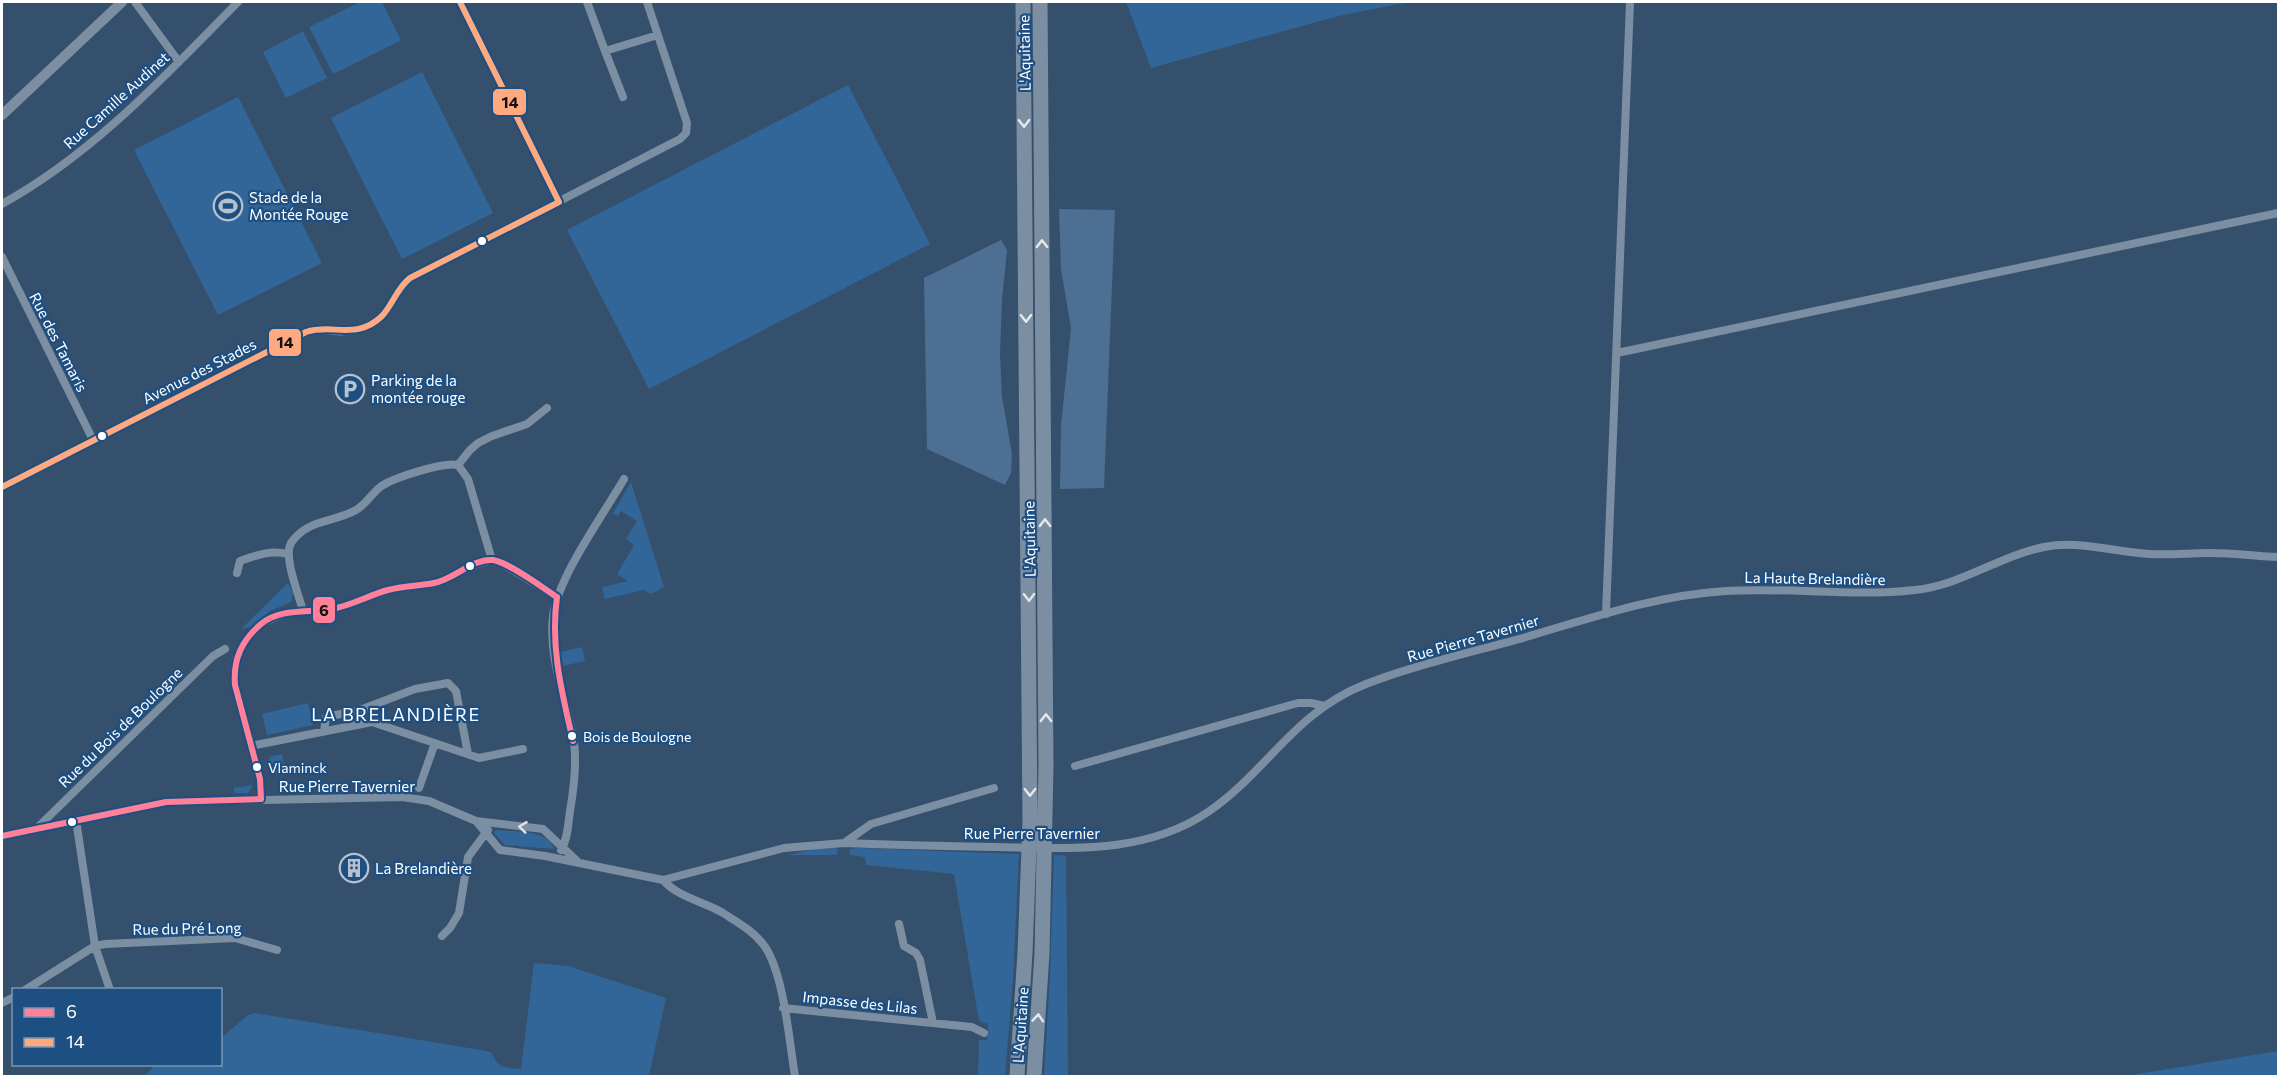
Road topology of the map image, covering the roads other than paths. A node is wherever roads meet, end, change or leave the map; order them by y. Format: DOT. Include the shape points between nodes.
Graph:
graph roads {
  1 [pos="122,2"];
  2 [pos="135,2"];
  3 [pos="238,2"];
  4 [pos="460,2"];
  5 [pos="586,2"];
  6 [pos="647,2"];
  7 [pos="1023,2"];
  8 [pos="1040,2"];
  9 [pos="1630,2"];
  10 [pos="658,35"];
  11 [pos="605,51"];
  12 [pos="179,62"];
  13 [pos="623,97"];
  14 [pos="2,115"];
  15 [pos="559,202"];
  16 [pos="2,204"];
  17 [pos="2278,213"];
  18 [pos="2,257"];
  19 [pos="1617,354"];
  20 [pos="547,408"];
  21 [pos="93,440"];
  22 [pos="458,465"];
  23 [pos="624,479"];
  24 [pos="2,487"];
  25 [pos="288,554"];
  26 [pos="2278,557"];
  27 [pos="492,560"];
  28 [pos="237,573"];
  29 [pos="557,597"];
  30 [pos="303,611"];
  31 [pos="1606,614"];
  32 [pos="225,649"];
  33 [pos="1325,706"];
  34 [pos="324,731"];
  35 [pos="435,742"];
  36 [pos="251,746"];
  37 [pos="523,749"];
  38 [pos="468,754"];
  39 [pos="1075,766"];
  40 [pos="419,788"];
  41 [pos="994,788"];
  42 [pos="261,799"];
  43 [pos="76,820"];
  44 [pos="476,821"];
  45 [pos="495,824"];
  46 [pos="36,829"];
  47 [pos="486,834"];
  48 [pos="2,836"];
  49 [pos="844,843"];
  50 [pos="563,848"];
  51 [pos="556,858"];
  52 [pos="580,863"];
  53 [pos="663,879"];
  54 [pos="899,924"];
  55 [pos="442,936"];
  56 [pos="95,946"];
  57 [pos="278,950"];
  58 [pos="28,988"];
  59 [pos="109,988"];
  60 [pos="783,1008"];
  61 [pos="933,1023"];
  62 [pos="984,1033"];
  63 [pos="795,1077"];
  64 [pos="1017,1077"];
  65 [pos="1034,1077"];
  1 -- 14 [label="street"];
  2 -- 12 [label="street"];
  3 -- 12 [label="street, Rue Camille Audinet"];
  4 -- 15 [label="street"];
  5 -- 11 [label="street"];
  6 -- 10 [label="street"];
  7 -- 64 [label="highway, L'Aquitaine, one-way" via="1030,777"];
  65 -- 8 [label="highway, L'Aquitaine, one-way" via="1042,952 1046,743"];
  9 -- 19 [label="street"];
  10 -- 11 [label="street"];
  10 -- 15 [label="street, Avenue des Stades" via="687,123 686,133"];
  11 -- 13 [label="street"];
  12 -- 16 [label="street, Rue Camille Audinet" via="102,134 59,168"];
  15 -- 21 [label="street, Avenue des Stades" via="410,279 379,318 368,325 346,332 306,332"];
  17 -- 19 [label="street"];
  18 -- 21 [label="street, Rue des Tamaris"];
  19 -- 31 [label="street"];
  20 -- 22 [label="street" via="527,424 478,443"];
  21 -- 24 [label="street, Avenue des Stades"];
  22 -- 25 [label="street" via="445,465 391,481 357,510 305,529 291,543"];
  22 -- 27 [label="street" via="468,478"];
  23 -- 29 [label="street"];
  25 -- 28 [label="street" via="276,551 240,561"];
  25 -- 30 [label="street"];
  26 -- 31 [label="street, La Haute Brelandière" via="2152,554 2055,546 2027,552 1928,589 1727,591 1687,595"];
  27 -- 29 [label="street"];
  27 -- 30 [label="street" via="437,583 389,590 333,609"];
  29 -- 50 [label="street" via="554,657 575,757 574,788"];
  30 -- 36 [label="street" via="273,617 239,649 235,685"];
  31 -- 33 [label="street, Rue Pierre Tavernier" via="1392,675"];
  32 -- 46 [label="street, Rue du Bois de Boulogne" via="213,656"];
  33 -- 39 [label="street" via="1298,703"];
  33 -- 49 [label="street, Rue Pierre Tavernier" via="1282,741 1241,786 1206,813 1142,841 1066,849"];
  34 -- 35 [label="street" via="372,722"];
  34 -- 36 [label="street"];
  34 -- 38 [label="street" via="327,717 360,710 415,689 448,683 456,691"];
  35 -- 38 [label="street"];
  35 -- 40 [label="street"];
  36 -- 42 [label="street"];
  37 -- 38 [label="street" via="479,758"];
  41 -- 49 [label="street" via="871,824"];
  42 -- 43 [label="street, Rue Pierre Tavernier" via="166,802"];
  42 -- 44 [label="street, Rue Pierre Tavernier" via="402,797 429,801"];
  43 -- 46 [label="street, Rue Pierre Tavernier"];
  43 -- 56 [label="street"];
  44 -- 45 [label="street, Rue Pierre Tavernier"];
  44 -- 47 [label="street, Rue Pierre Tavernier"];
  45 -- 47 [label="street"];
  50 -- 45 [label="street, Rue Pierre Tavernier, one-way" via="543,830"];
  46 -- 48 [label="street, Rue Pierre Tavernier"];
  47 -- 51 [label="street, Rue Pierre Tavernier" via="500,850"];
  47 -- 55 [label="street" via="468,857 459,913"];
  49 -- 53 [label="street, Rue Pierre Tavernier" via="784,848"];
  50 -- 51 [label="street"];
  50 -- 52 [label="street, Rue Pierre Tavernier"];
  51 -- 52 [label="street, Rue Pierre Tavernier"];
  52 -- 53 [label="street, Rue Pierre Tavernier"];
  53 -- 60 [label="street" via="680,894 719,911 753,933 775,967"];
  54 -- 61 [label="street, Impasse des Lilas" via="904,946 920,960"];
  56 -- 57 [label="street, Rue du Pré Long" via="226,938"];
  56 -- 58 [label="street"];
  56 -- 59 [label="street"];
  60 -- 61 [label="street, Impasse des Lilas"];
  60 -- 63 [label="street"];
  61 -- 62 [label="street, Impasse des Lilas" via="972,1027"];
}
